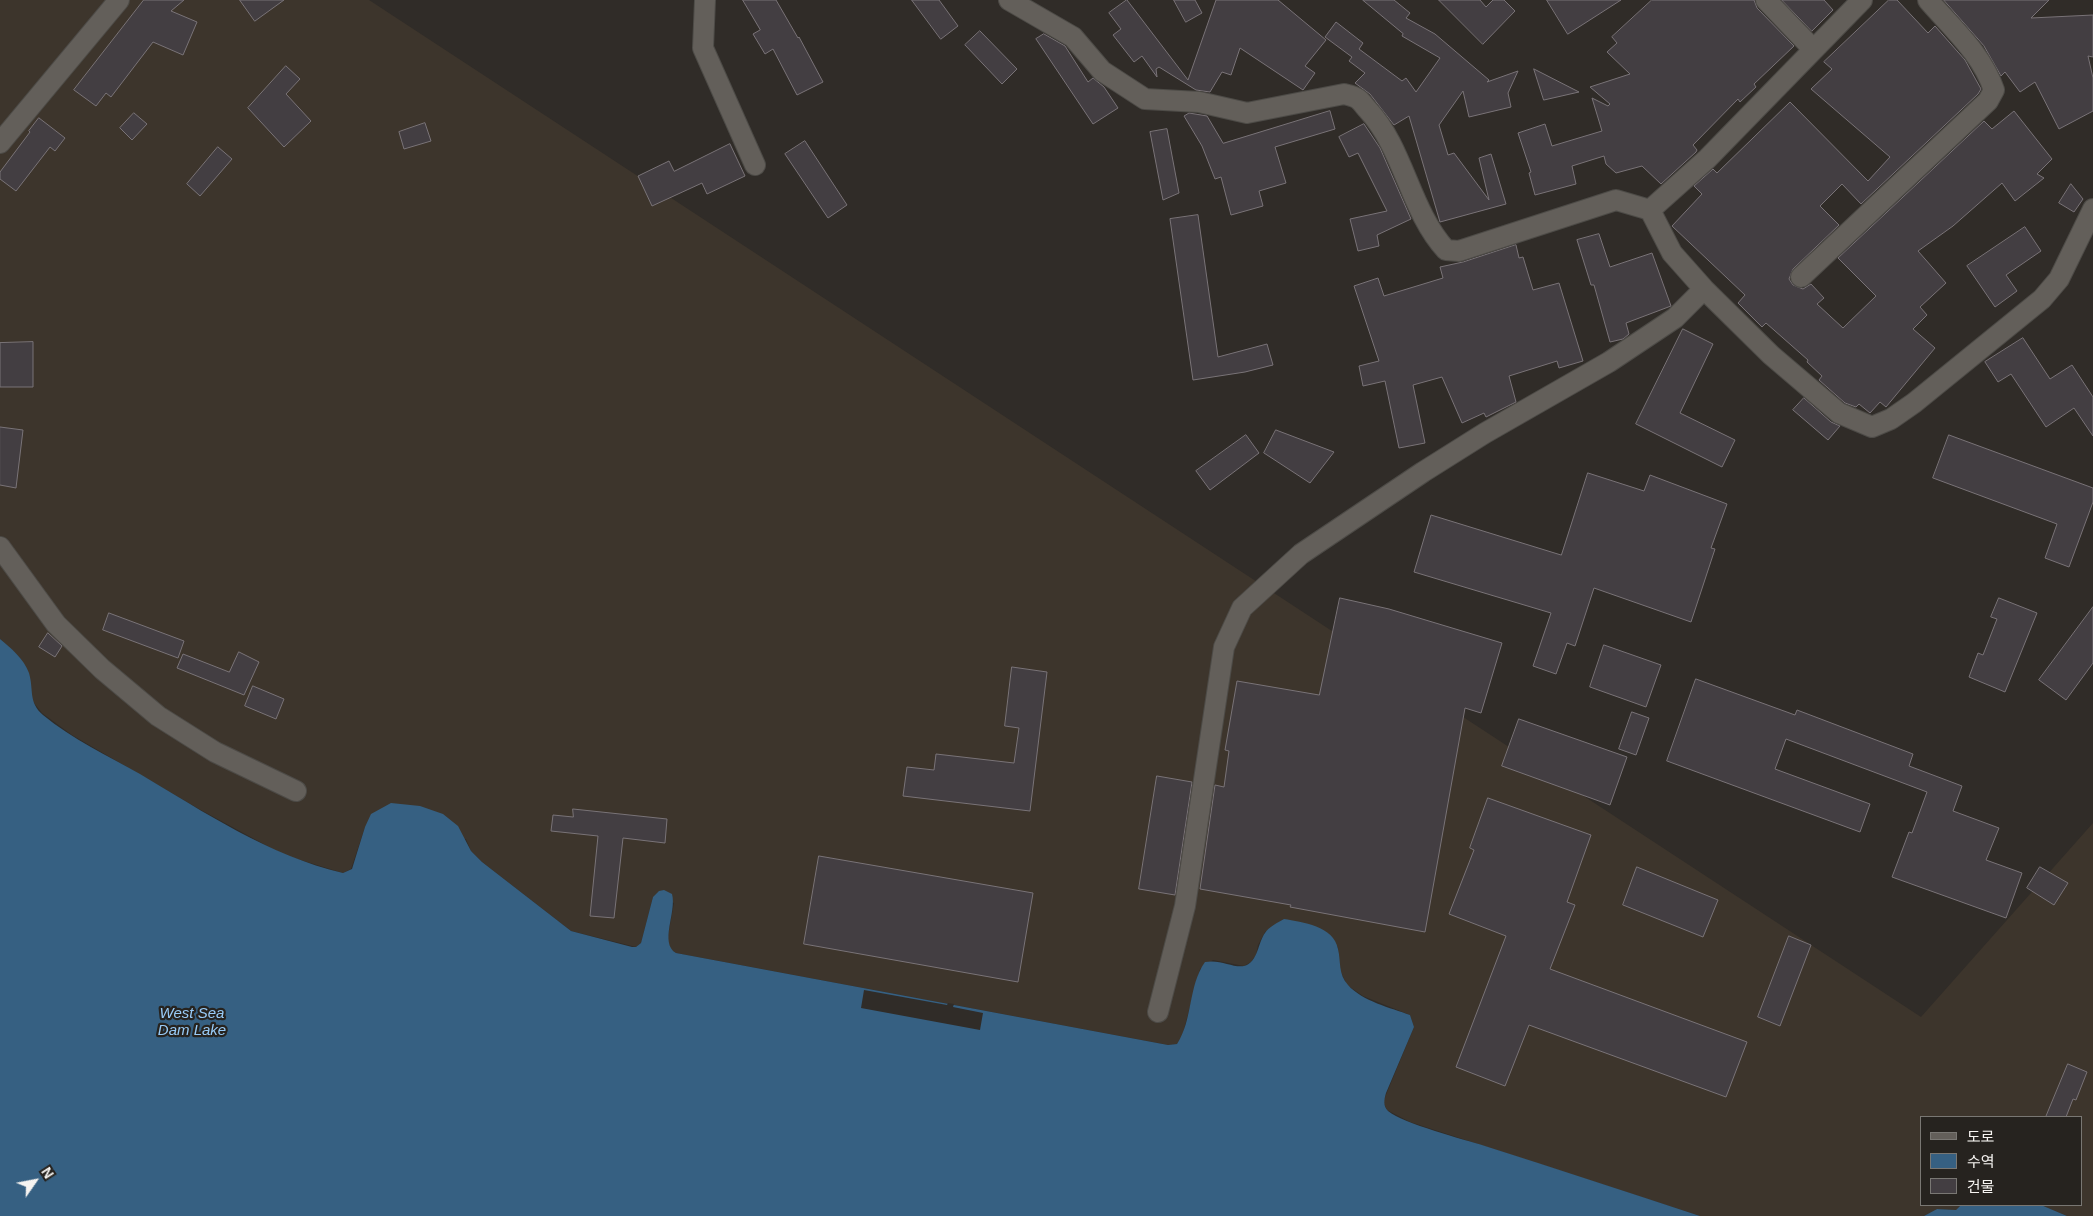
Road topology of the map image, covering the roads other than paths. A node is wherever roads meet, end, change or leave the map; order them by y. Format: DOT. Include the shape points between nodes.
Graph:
graph roads {
  1 [pos="119,0"];
  2 [pos="705,0"];
  3 [pos="1009,0"];
  4 [pos="1766,0"];
  5 [pos="1862,0"];
  6 [pos="1928,0"];
  7 [pos="1813,48"];
  8 [pos="0,143"];
  9 [pos="755,165"];
  10 [pos="2093,209"];
  11 [pos="1650,210"];
  12 [pos="1801,277"];
  13 [pos="1704,288"];
  14 [pos="0,548"];
  15 [pos="296,791"];
  16 [pos="1158,1012"];
  1 -- 8 [label="street"];
  2 -- 9 [label="street" via="703,48"];
  3 -- 11 [label="street" via="1073,37 1102,71 1145,99 1199,102 1247,113 1344,94 1357,98 1380,123 1412,193 1438,242 1446,250 1458,251 1616,200"];
  4 -- 7 [label="street"];
  5 -- 7 [label="street"];
  6 -- 12 [label="street" via="1981,61 1994,90 1988,101"];
  7 -- 11 [label="street" via="1706,159"];
  10 -- 13 [label="street" via="2058,278 2042,299 1914,402 1891,419 1872,427 1839,413 1772,355"];
  11 -- 13 [label="street" via="1672,253"];
  13 -- 16 [label="street" via="1675,318 1609,362 1438,462 1301,554 1242,608 1224,647 1185,906"];
  14 -- 15 [label="street" via="56,624 102,670 158,716 215,752"];
}
